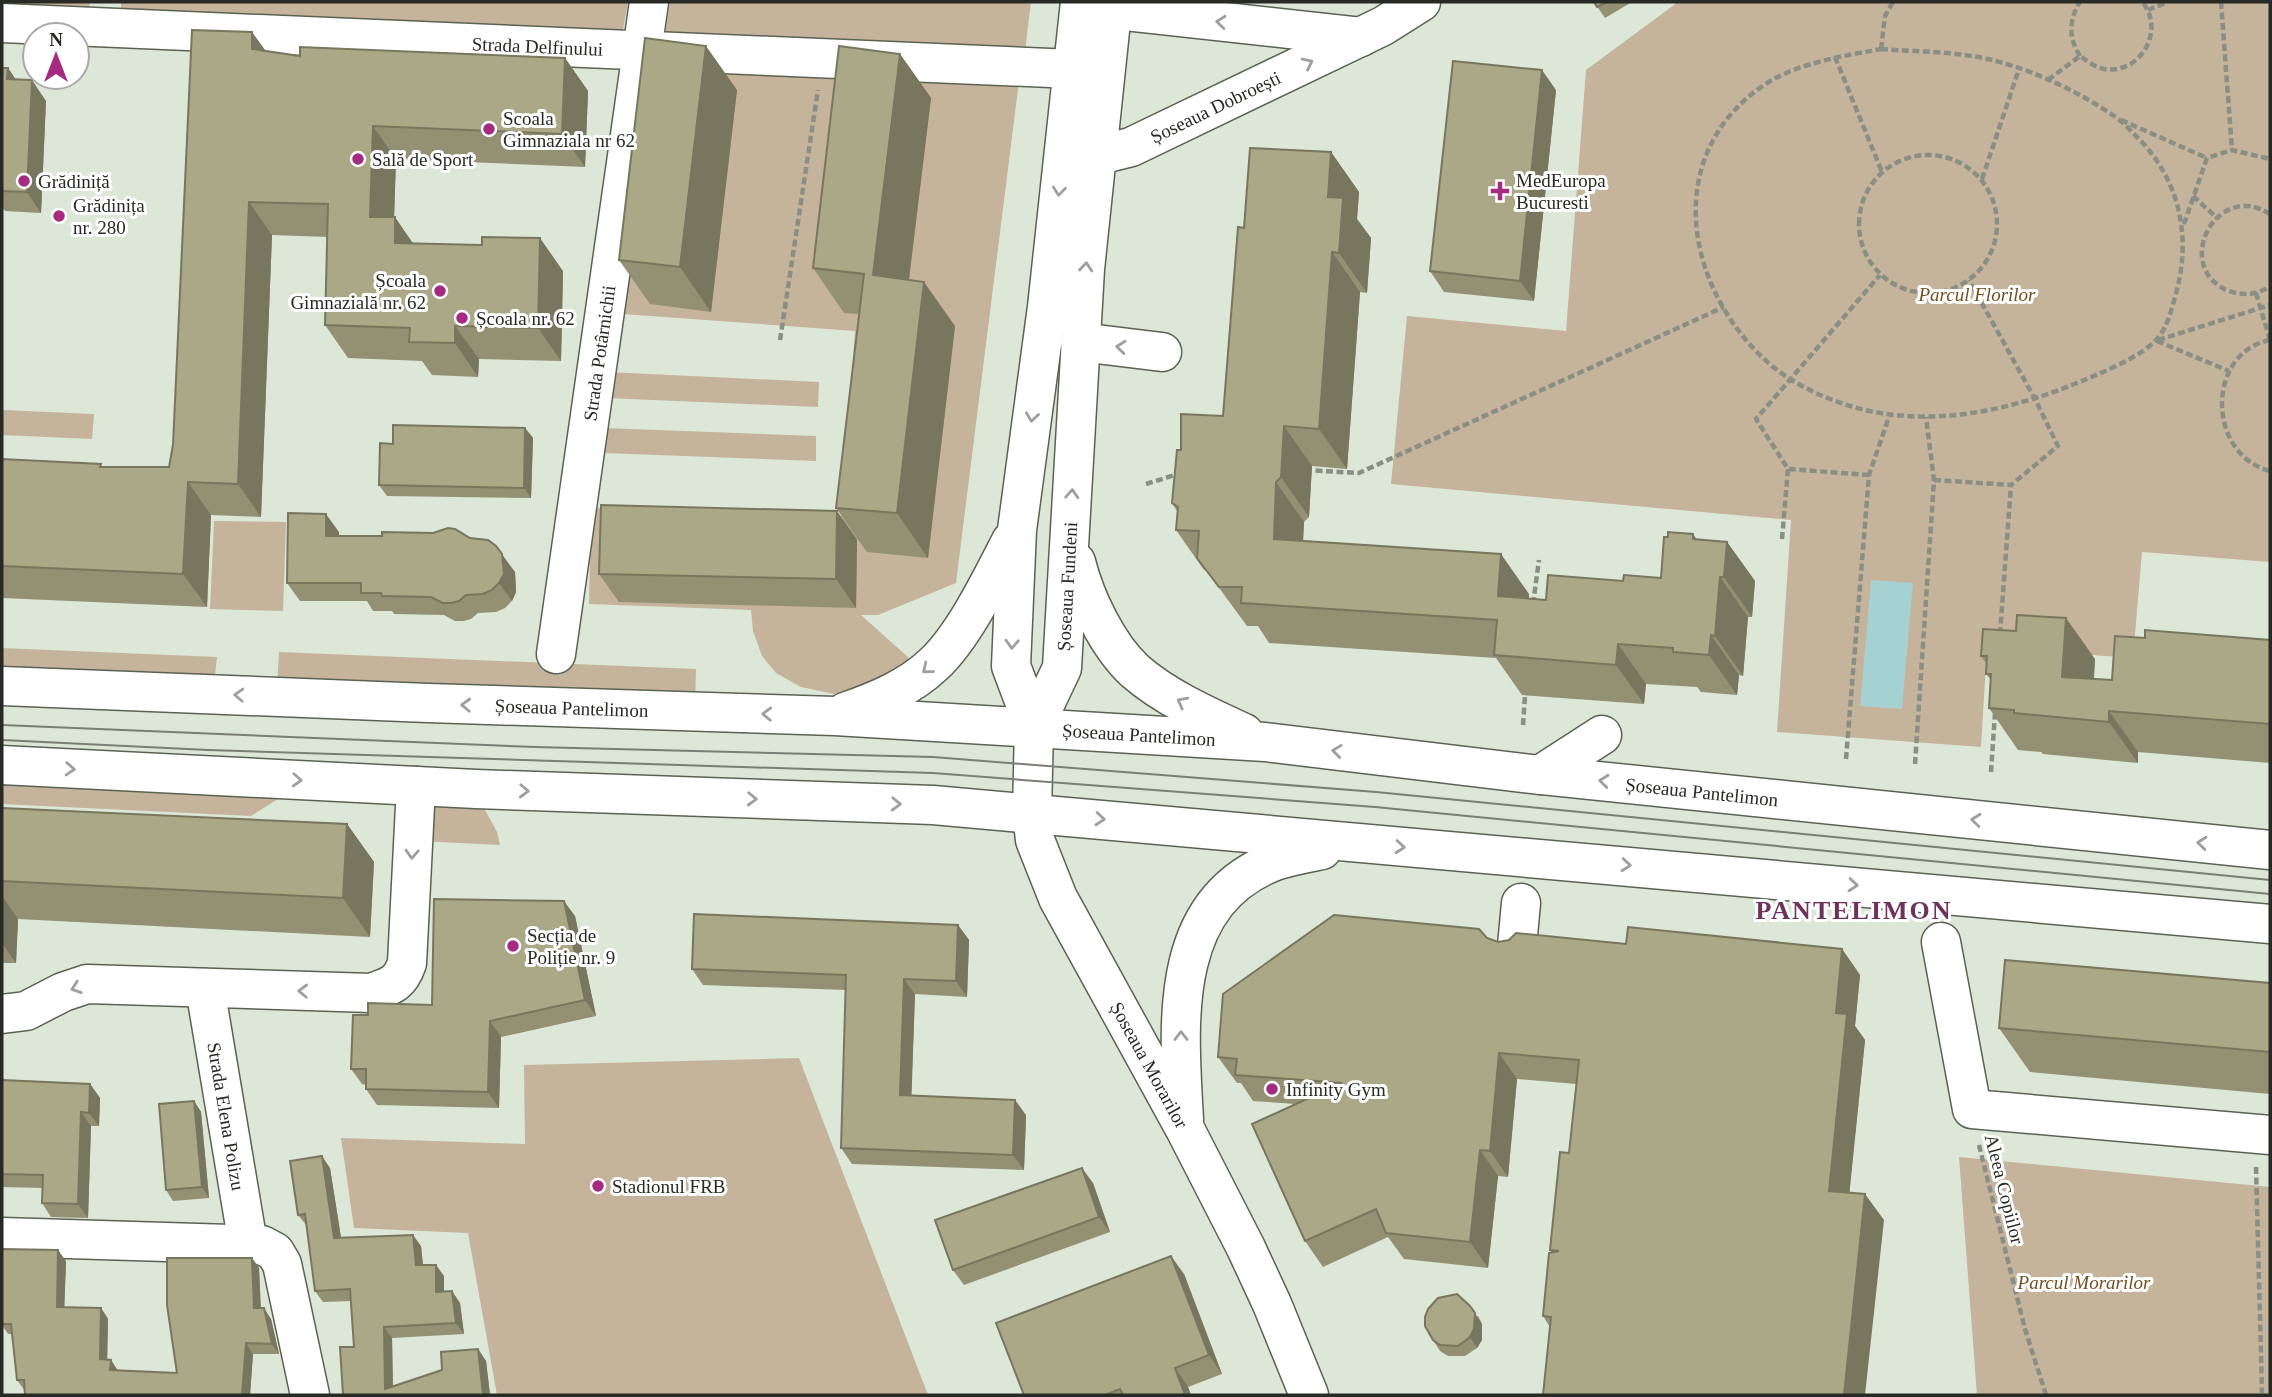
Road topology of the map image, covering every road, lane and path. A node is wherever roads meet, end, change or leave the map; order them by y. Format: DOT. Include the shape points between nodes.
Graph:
graph roads {
  1 [pos="649,2"];
  2 [pos="1421,2"];
  3 [pos="1894,2"];
  4 [pos="2080,2"];
  5 [pos="2142,2"];
  6 [pos="2168,2"];
  7 [pos="2221,2"];
  8 [pos="1096,5"];
  9 [pos="2148,10"];
  10 [pos="105,15"];
  11 [pos="2,23"];
  12 [pos="1362,37"];
  13 [pos="1881,49"];
  14 [pos="642,50"];
  15 [pos="2080,56"];
  16 [pos="1835,57"];
  17 [pos="823,58"];
  18 [pos="1073,69"];
  19 [pos="2019,69"];
  20 [pos="2048,80"];
  21 [pos="2119,118"];
  22 [pos="2232,150"];
  23 [pos="1081,151"];
  24 [pos="2207,158"];
  25 [pos="2270,159"];
  26 [pos="1882,172"];
  27 [pos="1982,179"];
  28 [pos="2193,196"];
  29 [pos="2270,214"];
  30 [pos="2217,218"];
  31 [pos="2183,226"];
  32 [pos="1880,275"];
  33 [pos="1969,280"];
  34 [pos="2270,286"];
  35 [pos="2256,293"];
  36 [pos="2270,305"];
  37 [pos="1724,307"];
  38 [pos="2261,308"];
  39 [pos="780,340"];
  40 [pos="2270,340"];
  41 [pos="2156,341"];
  42 [pos="1080,342"];
  43 [pos="1162,352"];
  44 [pos="2229,371"];
  45 [pos="1792,380"];
  46 [pos="2035,399"];
  47 [pos="1890,414"];
  48 [pos="1926,417"];
  49 [pos="1788,469"];
  50 [pos="1301,470"];
  51 [pos="2270,471"];
  52 [pos="1184,472"];
  53 [pos="1869,475"];
  54 [pos="1934,480"];
  55 [pos="1146,484"];
  56 [pos="2011,485"];
  57 [pos="1017,530"];
  58 [pos="1070,537"];
  59 [pos="1782,539"];
  60 [pos="1539,560"];
  61 [pos="1532,611"];
  62 [pos="2000,635"];
  63 [pos="556,654"];
  64 [pos="2,686"];
  65 [pos="1525,696"];
  66 [pos="1996,704"];
  67 [pos="835,716"];
  68 [pos="1523,725"];
  69 [pos="1034,727"];
  70 [pos="1602,735"];
  71 [pos="1265,742"];
  72 [pos="1846,759"];
  73 [pos="1914,764"];
  74 [pos="2,765"];
  75 [pos="1991,772"];
  76 [pos="1540,775"];
  77 [pos="416,786"];
  78 [pos="1032,813"];
  79 [pos="1359,844"];
  80 [pos="2270,850"];
  81 [pos="1521,903"];
  82 [pos="2270,924"];
  83 [pos="1941,942"];
  84 [pos="1517,946"];
  85 [pos="205,988"];
  86 [pos="2,1014"];
  87 [pos="1972,1110"];
  88 [pos="1185,1129"];
  89 [pos="2263,1134"];
  90 [pos="2,1237"];
  91 [pos="248,1244"];
  92 [pos="2262,1393"];
  93 [pos="310,1395"];
  94 [pos="1309,1395"];
  95 [pos="2046,1395"];
  1 -- 14 [label="main road, Strada Potârnichii"];
  2 -- 12 [label="main road, Șoseaua Dobroești"];
  3 -- 13 [label="path" via="1885,16"];
  4 -- 15 [label="path" via="2071,21 2074,48"];
  5 -- 9 [label="path"];
  6 -- 9 [label="path"];
  7 -- 22 [label="path"];
  12 -- 8 [label="main road, one-way"];
  8 -- 18 [label="main road, Șoseaua Fundeni"];
  8 -- 23 [label="main road, Șoseaua Fundeni"];
  9 -- 15 [label="path" via="2151,38 2135,62 2105,69"];
  10 -- 11 [label="main road, Strada Delfinului"];
  10 -- 14 [label="main road, Strada Delfinului" via="193,45"];
  23 -- 12 [label="main road, Șoseaua Dobroești, one-way" via="1131,147"];
  13 -- 16 [label="path"];
  13 -- 19 [label="path" via="1955,54"];
  14 -- 17 [label="main road, Strada Delfinului"];
  14 -- 63 [label="main road, Strada Potârnichii"];
  15 -- 20 [label="path"];
  16 -- 26 [label="path"];
  16 -- 37 [label="path" via="1766,83 1738,106 1707,151 1695,224 1704,270"];
  17 -- 18 [label="main road, Strada Delfinului"];
  17 -- 39 [label="path"];
  18 -- 23 [label="main road, Șoseaua Fundeni"];
  19 -- 20 [label="path"];
  19 -- 27 [label="path"];
  20 -- 21 [label="path"];
  21 -- 24 [label="path"];
  21 -- 31 [label="path" via="2167,176"];
  22 -- 24 [label="path"];
  22 -- 25 [label="path"];
  42 -- 23 [label="main road, Șoseaua Fundeni, one-way"];
  23 -- 57 [label="main road, Șoseaua Fundeni, one-way" via="1047,307"];
  24 -- 28 [label="path"];
  26 -- 27 [label="path" via="1900,160 1944,156"];
  26 -- 32 [label="path" via="1867,190 1859,212 1866,256"];
  27 -- 33 [label="path" via="1998,221 1995,244 1985,264"];
  28 -- 30 [label="path"];
  28 -- 31 [label="path"];
  29 -- 30 [label="path" via="2250,206 2235,207"];
  30 -- 35 [label="path" via="2204,236 2201,250 2209,275 2237,294"];
  31 -- 41 [label="path" via="2177,291"];
  32 -- 33 [label="path" via="1900,288 1924,294 1948,291"];
  32 -- 45 [label="path"];
  33 -- 46 [label="path"];
  34 -- 35 [label="path"];
  35 -- 38 [label="path"];
  36 -- 38 [label="path"];
  37 -- 45 [label="path" via="1747,341"];
  37 -- 50 [label="path" via="1359,473"];
  38 -- 40 [label="path"];
  38 -- 41 [label="path"];
  40 -- 44 [label="path" via="2244,353"];
  41 -- 44 [label="path"];
  41 -- 46 [label="path" via="2126,360"];
  43 -- 42 [label="main road, one-way"];
  58 -- 42 [label="main road, Șoseaua Fundeni, one-way"];
  44 -- 51 [label="path" via="2221,393 2221,416 2228,438 2242,456"];
  45 -- 47 [label="path" via="1835,401"];
  45 -- 49 [label="path" via="1756,419"];
  46 -- 48 [label="path" via="1992,410"];
  46 -- 56 [label="path" via="2058,446"];
  47 -- 48 [label="path"];
  47 -- 53 [label="path"];
  48 -- 54 [label="path"];
  49 -- 53 [label="path"];
  49 -- 59 [label="path"];
  52 -- 55 [label="path"];
  53 -- 72 [label="path"];
  54 -- 56 [label="path"];
  54 -- 73 [label="path"];
  56 -- 62 [label="path"];
  57 -- 67 [label="main road, one-way" via="987,587 934,664 905,686"];
  57 -- 69 [label="main road, Șoseaua Fundeni, one-way" via="1011,666"];
  58 -- 69 [label="main road, Șoseaua Fundeni" via="1062,668"];
  71 -- 58 [label="main road, one-way" via="1168,695 1134,670 1093,610"];
  60 -- 61 [label="path"];
  67 -- 64 [label="main road, Șoseaua Pantelimon, one-way"];
  65 -- 68 [label="path"];
  66 -- 75 [label="path"];
  67 -- 69 [label="main road, Șoseaua Pantelimon"];
  69 -- 71 [label="main road, Șoseaua Pantelimon"];
  69 -- 78 [label="main road, Șoseaua Morarilor"];
  70 -- 76 [label="main road"];
  76 -- 71 [label="main road, Șoseaua Pantelimon, one-way"];
  74 -- 77 [label="main road, one-way"];
  80 -- 76 [label="main road, Șoseaua Pantelimon, one-way"];
  77 -- 78 [label="main road, one-way"];
  77 -- 85 [label="main road, one-way" via="407,963 402,977 371,993"];
  78 -- 79 [label="main road, one-way"];
  78 -- 88 [label="main road, Șoseaua Morarilor" via="1035,840 1053,886"];
  79 -- 82 [label="main road, one-way"];
  88 -- 79 [label="main road, one-way" via="1181,1004 1192,946 1206,918 1224,893 1275,861"];
  81 -- 84 [label="main road"];
  83 -- 87 [label="main road"];
  85 -- 86 [label="main road, one-way" via="87,984 26,1011"];
  85 -- 91 [label="main road, Strada Elena Polizu"];
  87 -- 89 [label="main road"];
  87 -- 95 [label="path, Aleea Copiilor" via="2025,1329"];
  88 -- 94 [label="main road, Șoseaua Morarilor" via="1264,1286"];
  89 -- 92 [label="path"];
  90 -- 91 [label="main road"];
  91 -- 93 [label="main road" via="275,1252 282,1264"];
}
